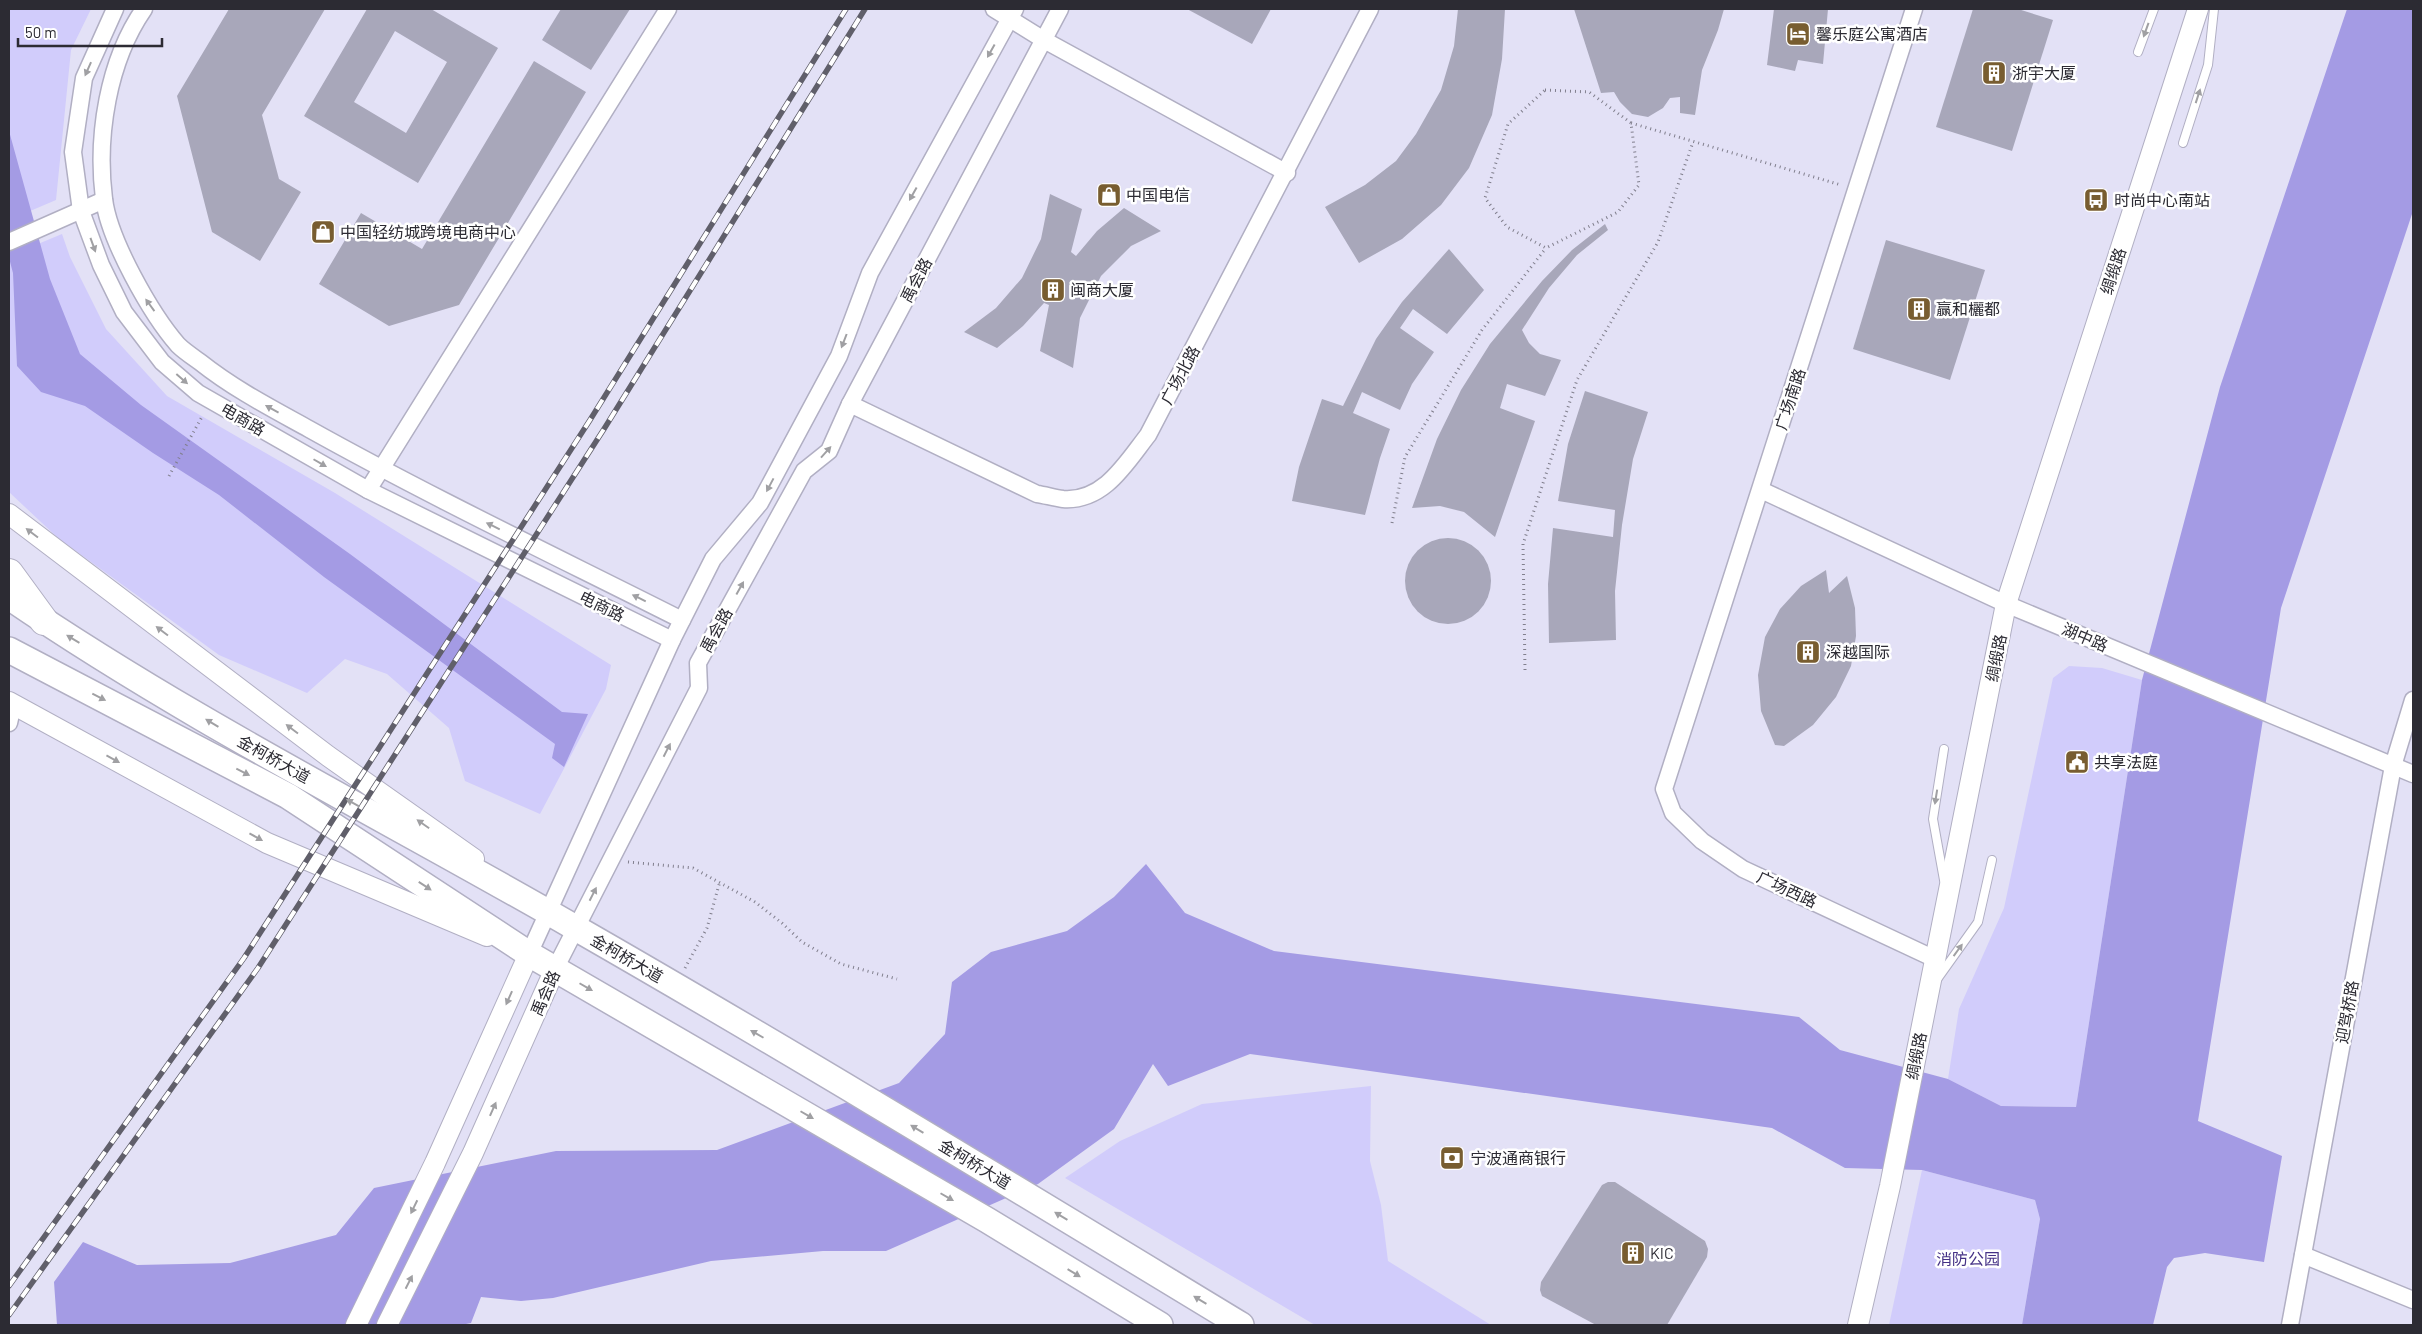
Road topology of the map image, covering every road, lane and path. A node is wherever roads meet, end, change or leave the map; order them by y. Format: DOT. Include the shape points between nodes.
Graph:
graph roads {
  1 [pos="115,9"];
  2 [pos="144,9"];
  3 [pos="668,9"];
  4 [pos="994,9"];
  5 [pos="1060,9"];
  6 [pos="1370,9"];
  7 [pos="1914,9"];
  8 [pos="2154,9"];
  9 [pos="2198,9"];
  10 [pos="2214,9"];
  11 [pos="1012,13"];
  12 [pos="1044,40"];
  13 [pos="2138,52"];
  14 [pos="1631,124"];
  15 [pos="1693,142"];
  16 [pos="2183,143"];
  17 [pos="1287,173"];
  18 [pos="1856,190"];
  19 [pos="104,200"];
  20 [pos="81,211"];
  21 [pos="9,242"];
  22 [pos="1546,248"];
  23 [pos="850,404"];
  24 [pos="197,426"];
  25 [pos="382,470"];
  26 [pos="169,476"];
  27 [pos="368,490"];
  28 [pos="1761,490"];
  29 [pos="9,514"];
  30 [pos="1392,523"];
  31 [pos="9,573"];
  32 [pos="9,597"];
  33 [pos="2006,604"];
  34 [pos="682,620"];
  35 [pos="44,621"];
  36 [pos="672,640"];
  37 [pos="9,650"];
  38 [pos="1525,670"];
  39 [pos="2413,700"];
  40 [pos="10,710"];
  41 [pos="1944,749"];
  42 [pos="2393,766"];
  43 [pos="2413,774"];
  44 [pos="1664,789"];
  45 [pos="1992,860"];
  46 [pos="610,862"];
  47 [pos="720,881"];
  48 [pos="1948,899"];
  49 [pos="549,913"];
  50 [pos="576,928"];
  51 [pos="529,954"];
  52 [pos="1935,959"];
  53 [pos="555,969"];
  54 [pos="897,979"];
  55 [pos="675,986"];
  56 [pos="1929,990"];
  57 [pos="2303,1255"];
  58 [pos="2413,1300"];
  59 [pos="356,1325"];
  60 [pos="387,1325"];
  61 [pos="1160,1325"];
  62 [pos="1241,1325"];
  63 [pos="1858,1325"];
  64 [pos="2290,1325"];
  1 -- 20 [label="street, 电商路, one-way" via="84,78 73,152"];
  2 -- 19 [label="street, 电商路" via="134,22 112,79 102,141"];
  3 -- 25 [label="street"];
  4 -- 11 [label="street"];
  5 -- 12 [label="street, 禹会路"];
  6 -- 17 [label="street, 广场北路"];
  7 -- 18 [label="street, 广场南路"];
  8 -- 13 [label="lane, one-way"];
  9 -- 33 [label="street, 绸缎路"];
  16 -- 10 [label="lane, one-way" via="2208,65"];
  11 -- 12 [label="street"];
  11 -- 34 [label="street, 禹会路, one-way" via="870,273 838,356 760,503 713,559"];
  12 -- 17 [label="street"];
  12 -- 23 [label="street, 禹会路"];
  14 -- 15 [label="path"];
  14 -- 22 [label="path" via="1639,185 1618,212"];
  14 -- 22 [label="path" via="1590,92 1545,90 1508,124 1485,198 1507,227"];
  15 -- 18 [label="path"];
  15 -- 38 [label="path" via="1658,242 1577,380 1523,544"];
  17 -- 23 [label="street, 广场北路" via="1148,435 1113,480 1092,495 1064,499 1037,494"];
  18 -- 28 [label="street, 广场南路"];
  19 -- 20 [label="street"];
  25 -- 19 [label="street, 电商路, one-way" via="228,384 179,346 145,298 119,247"];
  20 -- 21 [label="street"];
  20 -- 27 [label="street, 电商路, one-way" via="101,265 124,312 162,362 198,393"];
  22 -- 30 [label="path" via="1482,330 1405,457"];
  46 -- 23 [label="street, 禹会路, one-way" via="698,688 698,662 804,471 829,451"];
  24 -- 26 [label="path"];
  25 -- 27 [label="street"];
  34 -- 25 [label="street, 电商路, one-way"];
  27 -- 36 [label="street, 电商路"];
  28 -- 33 [label="street, 湖中路"];
  28 -- 44 [label="street, 广场南路"];
  49 -- 29 [label="street, one-way" via="328,756"];
  31 -- 35 [label="highway"];
  32 -- 35 [label="main road, 金柯桥大道"];
  33 -- 42 [label="street, 湖中路"];
  33 -- 48 [label="street, 绸缎路"];
  34 -- 36 [label="street, 禹会路"];
  49 -- 35 [label="main road, 金柯桥大道, one-way" via="238,739"];
  36 -- 49 [label="street, 禹会路"];
  37 -- 51 [label="main road, 金柯桥大道, one-way" via="288,796"];
  39 -- 42 [label="street, 迎驾桥路"];
  40 -- 51 [label="street, one-way" via="267,842"];
  41 -- 48 [label="lane, one-way" via="1933,819"];
  42 -- 43 [label="street, 湖中路"];
  42 -- 57 [label="street, 迎驾桥路"];
  44 -- 52 [label="street, 广场西路" via="1673,813 1702,841 1743,869"];
  56 -- 45 [label="lane, one-way" via="1978,922"];
  46 -- 47 [label="path" via="694,868"];
  50 -- 46 [label="street, 禹会路, one-way"];
  47 -- 54 [label="path" via="762,907 802,942 842,964"];
  47 -- 55 [label="path" via="707,928"];
  48 -- 52 [label="street, 绸缎路"];
  49 -- 50 [label="main road, 金柯桥大道"];
  49 -- 51 [label="street, 禹会路"];
  50 -- 53 [label="street, 禹会路"];
  50 -- 55 [label="main road, 金柯桥大道"];
  51 -- 53 [label="main road, 金柯桥大道"];
  51 -- 59 [label="street, 禹会路, one-way" via="435,1163"];
  52 -- 56 [label="street, 绸缎路"];
  60 -- 53 [label="street, 禹会路, one-way" via="474,1153"];
  53 -- 61 [label="main road, 金柯桥大道, one-way" via="987,1220"];
  62 -- 55 [label="main road, 金柯桥大道, one-way"];
  56 -- 63 [label="street, 绸缎路"];
  57 -- 58 [label="street"];
  57 -- 64 [label="street, 迎驾桥路"];
}
